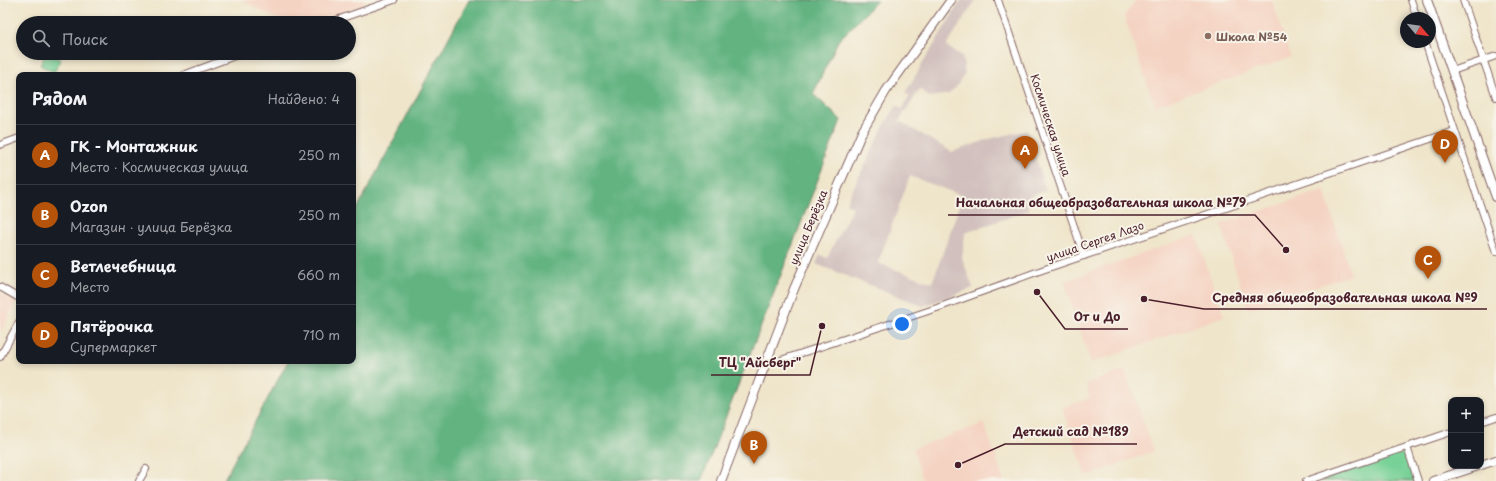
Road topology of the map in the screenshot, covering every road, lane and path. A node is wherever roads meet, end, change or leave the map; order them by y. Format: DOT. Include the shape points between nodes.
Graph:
graph roads {
  1 [pos="394,0"];
  2 [pos="951,0"];
  3 [pos="998,0"];
  4 [pos="1411,0"];
  5 [pos="1427,0"];
  6 [pos="1463,0"];
  7 [pos="1415,12"];
  8 [pos="348,16"];
  9 [pos="1427,48"];
  10 [pos="1496,56"];
  11 [pos="224,60"];
  12 [pos="1484,60"];
  13 [pos="191,72"];
  14 [pos="1452,72"];
  15 [pos="1496,97"];
  16 [pos="1454,131"];
  17 [pos="16,139"];
  18 [pos="0,146"];
  19 [pos="1496,197"];
  20 [pos="1496,252"];
  21 [pos="1084,256"];
  22 [pos="0,287"];
  23 [pos="16,296"];
  24 [pos="16,328"];
  25 [pos="0,357"];
  26 [pos="765,362"];
  27 [pos="1496,417"];
  28 [pos="1484,421"];
  29 [pos="1448,433"];
  30 [pos="1407,447"];
  31 [pos="1496,460"];
  32 [pos="1484,464"];
  33 [pos="146,469"];
  34 [pos="1469,469"];
  35 [pos="139,481"];
  36 [pos="721,481"];
  37 [pos="1306,481"];
  38 [pos="1418,481"];
  39 [pos="1433,481"];
  1 -- 8 [label="street"];
  2 -- 26 [label="main road, улица Берёзка" via="886,91 866,125"];
  3 -- 21 [label="street, Космическая улица"];
  4 -- 7 [label="street"];
  5 -- 14 [label="main road"];
  6 -- 12 [label="street"];
  9 -- 16 [label="street"];
  10 -- 12 [label="street"];
  11 -- 13 [label="street"];
  12 -- 14 [label="street"];
  12 -- 15 [label="street"];
  14 -- 19 [label="main road"];
  16 -- 20 [label="street"];
  16 -- 21 [label="street, улица Сергея Лазо"];
  17 -- 18 [label="street"];
  21 -- 26 [label="street, улица Сергея Лазо" via="874,330 775,362"];
  22 -- 23 [label="street"];
  24 -- 25 [label="street"];
  26 -- 36 [label="main road, улица Берёзка"];
  27 -- 28 [label="street"];
  29 -- 30 [label="street"];
  30 -- 37 [label="street"];
  30 -- 38 [label="street"];
  31 -- 32 [label="main road"];
  33 -- 35 [label="street"];
  34 -- 39 [label="main road"];
}
